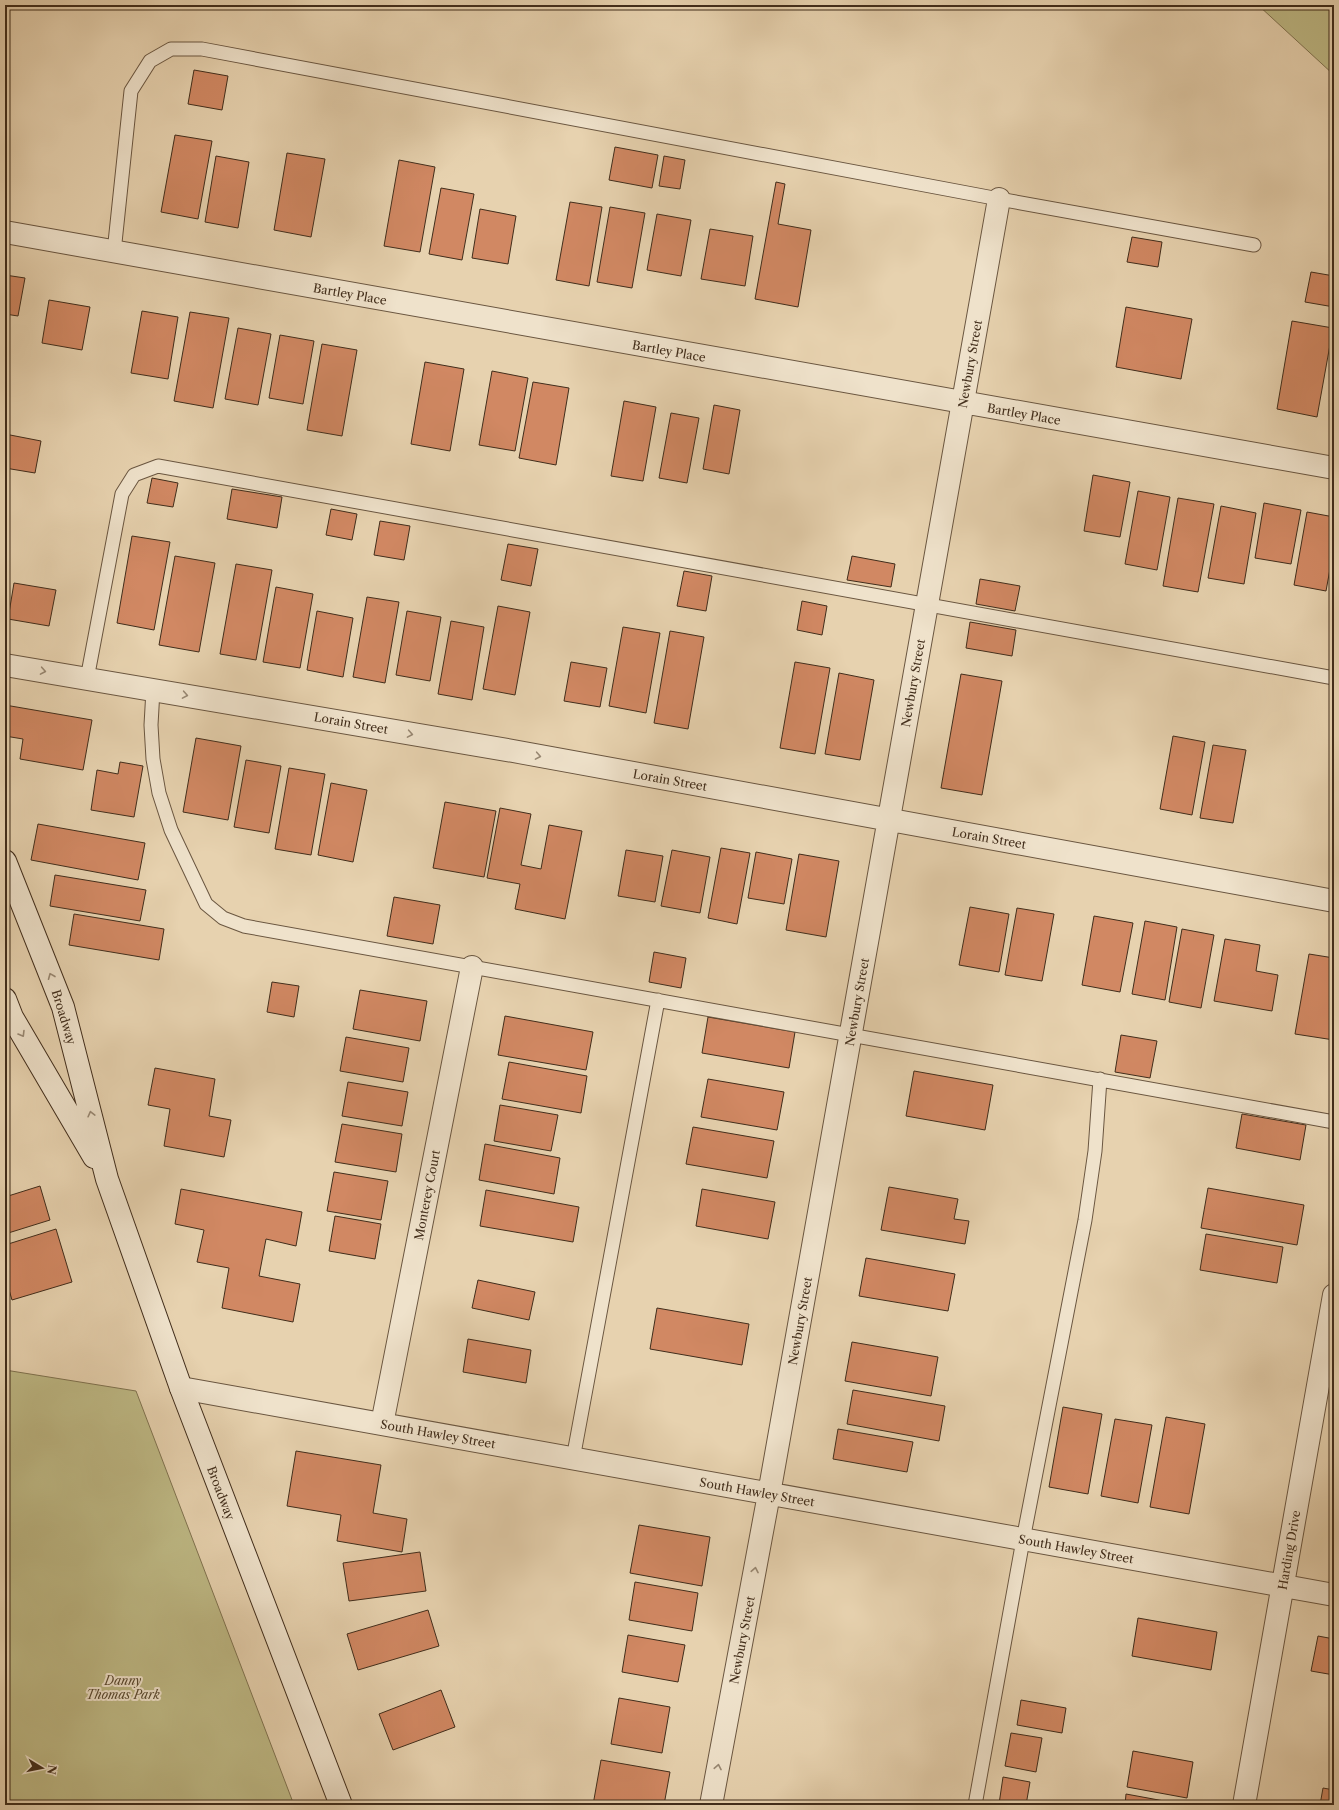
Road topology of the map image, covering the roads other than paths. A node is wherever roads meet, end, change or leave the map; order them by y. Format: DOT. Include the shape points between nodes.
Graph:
graph roads {
  1 [pos="999,199"];
  2 [pos="5,232"];
  3 [pos="1254,245"];
  4 [pos="114,252"];
  5 [pos="963,403"];
  6 [pos="1334,468"];
  7 [pos="928,604"];
  8 [pos="5,665"];
  9 [pos="1334,678"];
  10 [pos="87,679"];
  11 [pos="154,690"];
  12 [pos="889,820"];
  13 [pos="5,861"];
  14 [pos="1334,901"];
  15 [pos="472,966"];
  16 [pos="5,1000"];
  17 [pos="658,1000"];
  18 [pos="851,1035"];
  19 [pos="1100,1079"];
  20 [pos="1334,1122"];
  21 [pos="107,1179"];
  22 [pos="1334,1295"];
  23 [pos="181,1388"];
  24 [pos="382,1424"];
  25 [pos="573,1459"];
  26 [pos="770,1494"];
  27 [pos="1023,1540"];
  28 [pos="1282,1586"];
  29 [pos="1334,1595"];
  30 [pos="341,1805"];
  31 [pos="711,1805"];
  32 [pos="975,1805"];
  33 [pos="1244,1805"];
  1 -- 3 [label="lane"];
  1 -- 4 [label="lane" via="209,50 172,49 150,61 131,91"];
  1 -- 5 [label="street, Newbury Street"];
  2 -- 4 [label="street, Bartley Place"];
  4 -- 5 [label="street, Bartley Place"];
  5 -- 6 [label="street, Bartley Place"];
  5 -- 7 [label="street, Newbury Street"];
  7 -- 9 [label="lane"];
  7 -- 10 [label="lane" via="158,466 134,474 122,494"];
  7 -- 12 [label="street, Newbury Street"];
  8 -- 10 [label="street, Lorain Street, one-way"];
  10 -- 11 [label="street, Lorain Street"];
  11 -- 12 [label="street, Lorain Street, one-way" via="513,751"];
  11 -- 15 [label="lane" via="151,725 159,793 170,830 206,904 223,918 244,926"];
  12 -- 14 [label="street, Lorain Street"];
  12 -- 18 [label="street, Newbury Street"];
  21 -- 13 [label="street, Broadway, one-way" via="63,1007"];
  15 -- 17 [label="lane"];
  15 -- 24 [label="street, Monterey Court"];
  16 -- 21 [label="street, Broadway, one-way" via="12,1017"];
  17 -- 18 [label="lane"];
  17 -- 25 [label="lane"];
  18 -- 19 [label="lane"];
  18 -- 26 [label="street, Newbury Street"];
  19 -- 20 [label="lane"];
  19 -- 27 [label="lane" via="1095,1150 1085,1220"];
  21 -- 23 [label="street, Broadway"];
  22 -- 28 [label="street, Harding Drive"];
  23 -- 24 [label="street, South Hawley Street"];
  23 -- 30 [label="street, Broadway"];
  24 -- 25 [label="street, South Hawley Street"];
  25 -- 26 [label="street, South Hawley Street"];
  26 -- 27 [label="street, South Hawley Street"];
  31 -- 26 [label="street, Newbury Street, one-way"];
  27 -- 28 [label="street, South Hawley Street"];
  27 -- 32 [label="lane"];
  28 -- 29 [label="street, South Hawley Street"];
  28 -- 33 [label="street, Harding Drive"];
}
